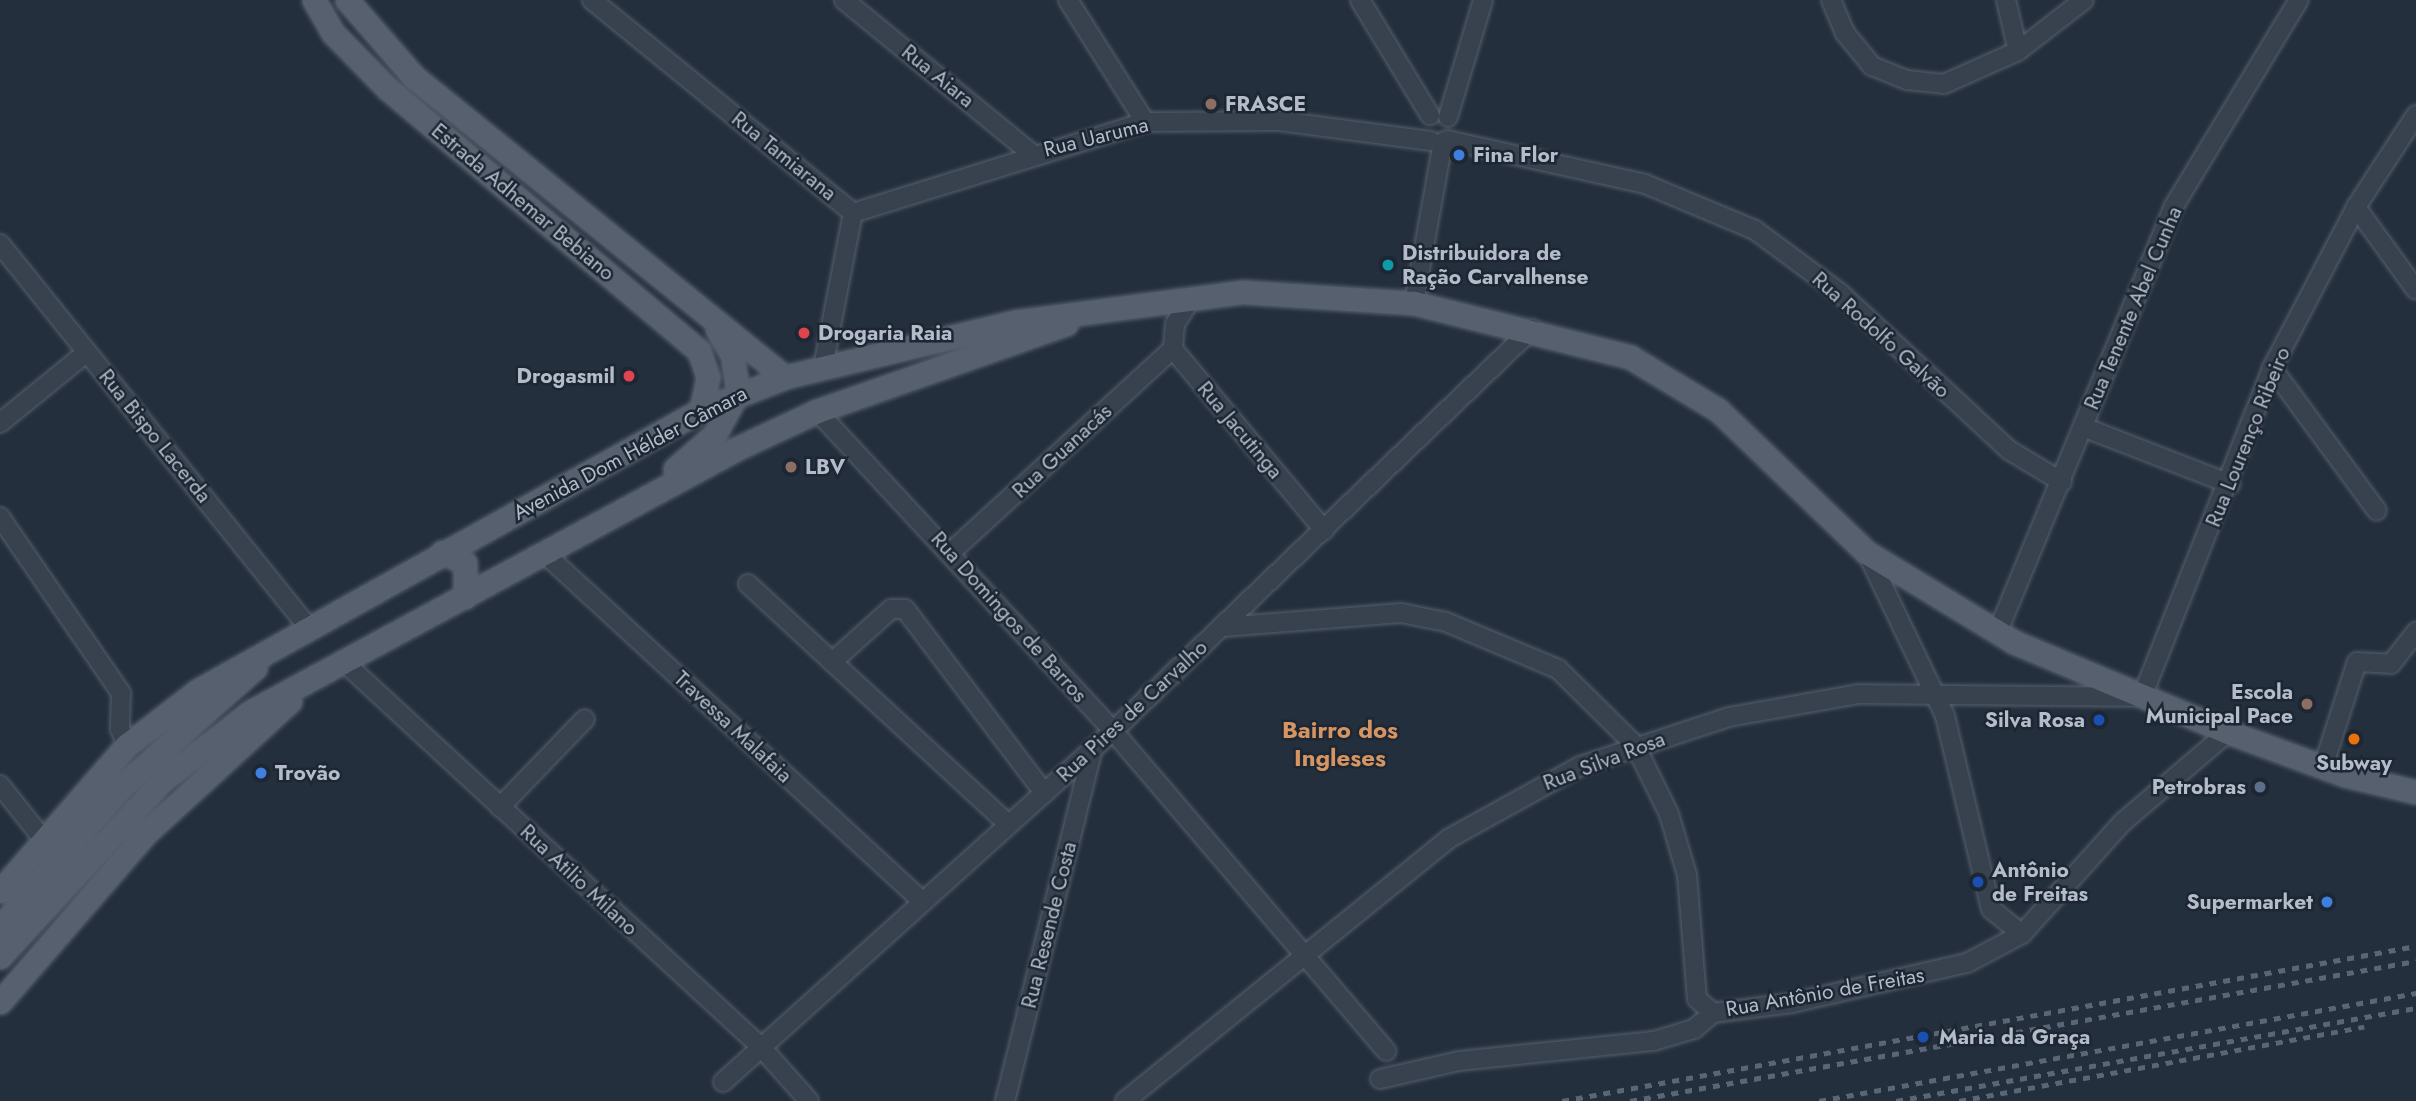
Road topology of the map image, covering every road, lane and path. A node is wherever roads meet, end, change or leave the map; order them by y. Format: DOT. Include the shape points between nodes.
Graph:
graph roads {
  1 [pos="314,0"];
  2 [pos="347,0"];
  3 [pos="592,0"];
  4 [pos="844,0"];
  5 [pos="1068,0"];
  6 [pos="1360,0"];
  7 [pos="1483,0"];
  8 [pos="1831,0"];
  9 [pos="2006,0"];
  10 [pos="2084,0"];
  11 [pos="2299,0"];
  12 [pos="2018,51"];
  13 [pos="1430,115"];
  14 [pos="2416,115"];
  15 [pos="1448,117"];
  16 [pos="1145,122"];
  17 [pos="1440,141"];
  18 [pos="1031,153"];
  19 [pos="2356,207"];
  20 [pos="853,213"];
  21 [pos="0,244"];
  22 [pos="2416,290"];
  23 [pos="1192,297"];
  24 [pos="1157,302"];
  25 [pos="1415,303"];
  26 [pos="1098,312"];
  27 [pos="712,320"];
  28 [pos="1175,324"];
  29 [pos="1532,329"];
  30 [pos="1172,349"];
  31 [pos="88,352"];
  32 [pos="823,368"];
  33 [pos="2272,368"];
  34 [pos="785,377"];
  35 [pos="738,392"];
  36 [pos="701,410"];
  37 [pos="817,411"];
  38 [pos="0,423"];
  39 [pos="2083,427"];
  40 [pos="2062,482"];
  41 [pos="2230,484"];
  42 [pos="2377,511"];
  43 [pos="0,517"];
  44 [pos="589,525"];
  45 [pos="1324,530"];
  46 [pos="442,552"];
  47 [pos="543,552"];
  48 [pos="950,552"];
  49 [pos="1866,552"];
  50 [pos="748,584"];
  51 [pos="465,597"];
  52 [pos="1223,627"];
  53 [pos="309,628"];
  54 [pos="1998,631"];
  55 [pos="2416,632"];
  56 [pos="273,652"];
  57 [pos="832,662"];
  58 [pos="345,663"];
  59 [pos="314,680"];
  60 [pos="1934,692"];
  61 [pos="2142,697"];
  62 [pos="584,719"];
  63 [pos="1113,731"];
  64 [pos="2228,732"];
  65 [pos="127,745"];
  66 [pos="1635,745"];
  67 [pos="1093,750"];
  68 [pos="2323,767"];
  69 [pos="0,785"];
  70 [pos="2416,792"];
  71 [pos="1044,793"];
  72 [pos="500,807"];
  73 [pos="1009,824"];
  74 [pos="43,839"];
  75 [pos="0,891"];
  76 [pos="922,901"];
  77 [pos="0,927"];
  78 [pos="2022,934"];
  79 [pos="1300,954"];
  80 [pos="0,957"];
  81 [pos="1697,999"];
  82 [pos="0,1002"];
  83 [pos="1713,1013"];
  84 [pos="1654,1041"];
  85 [pos="761,1047"];
  86 [pos="1386,1051"];
  87 [pos="1380,1079"];
  88 [pos="723,1082"];
  89 [pos="810,1101"];
  90 [pos="1005,1101"];
  91 [pos="1125,1101"];
  1 -- 36 [label="main road, Estrada Adhemar Bebiano" via="333,33 388,89 699,351 708,377"];
  2 -- 27 [label="main road, Estrada Adhemar Bebiano" via="414,77"];
  3 -- 20 [label="street, Rua Tamiarana"];
  4 -- 18 [label="street, Rua Aiara"];
  5 -- 16 [label="street"];
  6 -- 13 [label="street"];
  7 -- 15 [label="street"];
  8 -- 12 [label="street" via="1858,52 1886,74 1907,80 1959,80"];
  9 -- 12 [label="street"];
  10 -- 12 [label="street"];
  11 -- 39 [label="street, Rua Tenente Abel Cunha" via="2174,206"];
  13 -- 15 [label="street"];
  13 -- 17 [label="street" via="1423,127"];
  14 -- 19 [label="street, Rua Lourenço Ribeiro"];
  15 -- 17 [label="street" via="1453,130"];
  16 -- 17 [label="street, Rua Uaruma" via="1279,121"];
  16 -- 18 [label="street, Rua Uaruma"];
  17 -- 25 [label="street"];
  17 -- 40 [label="street, Rua Rodolfo Galvão" via="1646,184 1755,230 1840,293 2009,450"];
  18 -- 20 [label="street, Rua Uaruma"];
  19 -- 22 [label="street"];
  19 -- 33 [label="street, Rua Lourenço Ribeiro"];
  20 -- 32 [label="street, Rua Tamiarana"];
  21 -- 31 [label="street, Rua Bispo Lacerda"];
  23 -- 24 [label="main road, Avenida Dom Hélder Câmara"];
  23 -- 25 [label="main road, Avenida Dom Hélder Câmara" via="1293,292"];
  23 -- 28 [label="street"];
  24 -- 26 [label="main road, Avenida Dom Hélder Câmara"];
  24 -- 28 [label="street"];
  25 -- 29 [label="main road, Avenida Dom Hélder Câmara"];
  26 -- 32 [label="main road, Avenida Dom Hélder Câmara" via="1014,322"];
  26 -- 37 [label="main road, Avenida Dom Hélder Câmara"];
  27 -- 34 [label="main road, Estrada Adhemar Bebiano"];
  27 -- 35 [label="main road" via="732,355"];
  28 -- 30 [label="street"];
  29 -- 45 [label="street, Rua Pires de Carvalho"];
  29 -- 49 [label="main road, Avenida Dom Hélder Câmara" via="1630,357 1691,391"];
  30 -- 45 [label="street, Rua Jacutinga"];
  30 -- 48 [label="street, Rua Guanacás"];
  31 -- 38 [label="street"];
  31 -- 53 [label="street, Rua Bispo Lacerda"];
  32 -- 34 [label="main road, Avenida Dom Hélder Câmara"];
  33 -- 41 [label="street, Rua Lourenço Ribeiro"];
  33 -- 42 [label="street"];
  34 -- 35 [label="main road, Avenida Dom Hélder Câmara"];
  35 -- 36 [label="main road, Avenida Dom Hélder Câmara"];
  35 -- 44 [label="main road" via="700,449"];
  36 -- 46 [label="main road, Avenida Dom Hélder Câmara"];
  37 -- 44 [label="main road, Avenida Dom Hélder Câmara"];
  37 -- 48 [label="street, Rua Domingos de Barros"];
  39 -- 40 [label="street, Rua Tenente Abel Cunha"];
  39 -- 41 [label="street"];
  40 -- 54 [label="street, Rua Tenente Abel Cunha"];
  41 -- 61 [label="street, Rua Lourenço Ribeiro"];
  43 -- 65 [label="street" via="121,693 120,729"];
  44 -- 47 [label="main road, Avenida Dom Hélder Câmara"];
  45 -- 52 [label="street, Rua Pires de Carvalho"];
  46 -- 51 [label="main road" via="465,563"];
  46 -- 53 [label="main road, Avenida Dom Hélder Câmara"];
  47 -- 51 [label="main road, Avenida Dom Hélder Câmara"];
  47 -- 76 [label="street, Travessa Malafaia"];
  48 -- 63 [label="street, Rua Domingos de Barros"];
  49 -- 54 [label="main road, Avenida Dom Hélder Câmara"];
  49 -- 60 [label="street"];
  50 -- 57 [label="street"];
  51 -- 58 [label="main road, Avenida Dom Hélder Câmara"];
  52 -- 63 [label="street, Rua Pires de Carvalho"];
  52 -- 66 [label="street" via="1360,612 1446,622 1558,669"];
  53 -- 56 [label="main road, Avenida Dom Hélder Câmara"];
  54 -- 61 [label="main road, Avenida Dom Hélder Câmara"];
  55 -- 68 [label="street" via="2393,662 2364,658 2355,666"];
  56 -- 65 [label="main road, Avenida Dom Hélder Câmara" via="197,691"];
  56 -- 77 [label="main road, Avenida Dom Hélder Câmara" via="122,786"];
  57 -- 71 [label="street" via="891,609 905,608"];
  57 -- 73 [label="street"];
  58 -- 59 [label="main road, Avenida Dom Hélder Câmara"];
  58 -- 72 [label="street, Rua Atilio Milano"];
  59 -- 80 [label="main road, Avenida Dom Hélder Câmara" via="250,712 142,801"];
  59 -- 82 [label="main road, Avenida Dom Hélder Câmara" via="146,833"];
  60 -- 61 [label="street, Rua Silva Rosa"];
  60 -- 66 [label="street, Rua Silva Rosa" via="1858,694 1729,717"];
  60 -- 78 [label="street" via="1958,755 1991,909"];
  61 -- 64 [label="main road, Avenida Dom Hélder Câmara"];
  62 -- 72 [label="street"];
  63 -- 67 [label="street, Rua Pires de Carvalho"];
  63 -- 79 [label="street, Rua Domingos de Barros"];
  64 -- 68 [label="main road, Avenida Dom Hélder Câmara"];
  64 -- 78 [label="street" via="2123,821"];
  65 -- 74 [label="main road, Avenida Dom Hélder Câmara"];
  66 -- 79 [label="street, Rua Silva Rosa" via="1535,787 1448,839"];
  66 -- 81 [label="street" via="1669,814 1687,875"];
  67 -- 71 [label="street, Rua Pires de Carvalho"];
  67 -- 90 [label="street, Rua Resende Costa"];
  68 -- 70 [label="main road, Avenida Dom Hélder Câmara"];
  69 -- 74 [label="street"];
  71 -- 73 [label="street, Rua Pires de Carvalho"];
  72 -- 85 [label="street, Rua Atilio Milano"];
  73 -- 76 [label="street, Rua Pires de Carvalho"];
  74 -- 75 [label="main road, Avenida Dom Hélder Câmara"];
  76 -- 85 [label="street, Rua Pires de Carvalho"];
  78 -- 83 [label="street, Rua Antônio de Freitas" via="1941,971"];
  79 -- 86 [label="street, Rua Domingos de Barros"];
  79 -- 91 [label="street, Rua Silva Rosa"];
  81 -- 83 [label="street"];
  81 -- 84 [label="street" via="1685,1022"];
  83 -- 84 [label="street, Rua Antônio de Freitas" via="1695,1029"];
  84 -- 87 [label="street, Rua Antônio de Freitas" via="1459,1061"];
  85 -- 88 [label="street, Rua Pires de Carvalho"];
  85 -- 89 [label="street, Rua Atilio Milano"];
}
